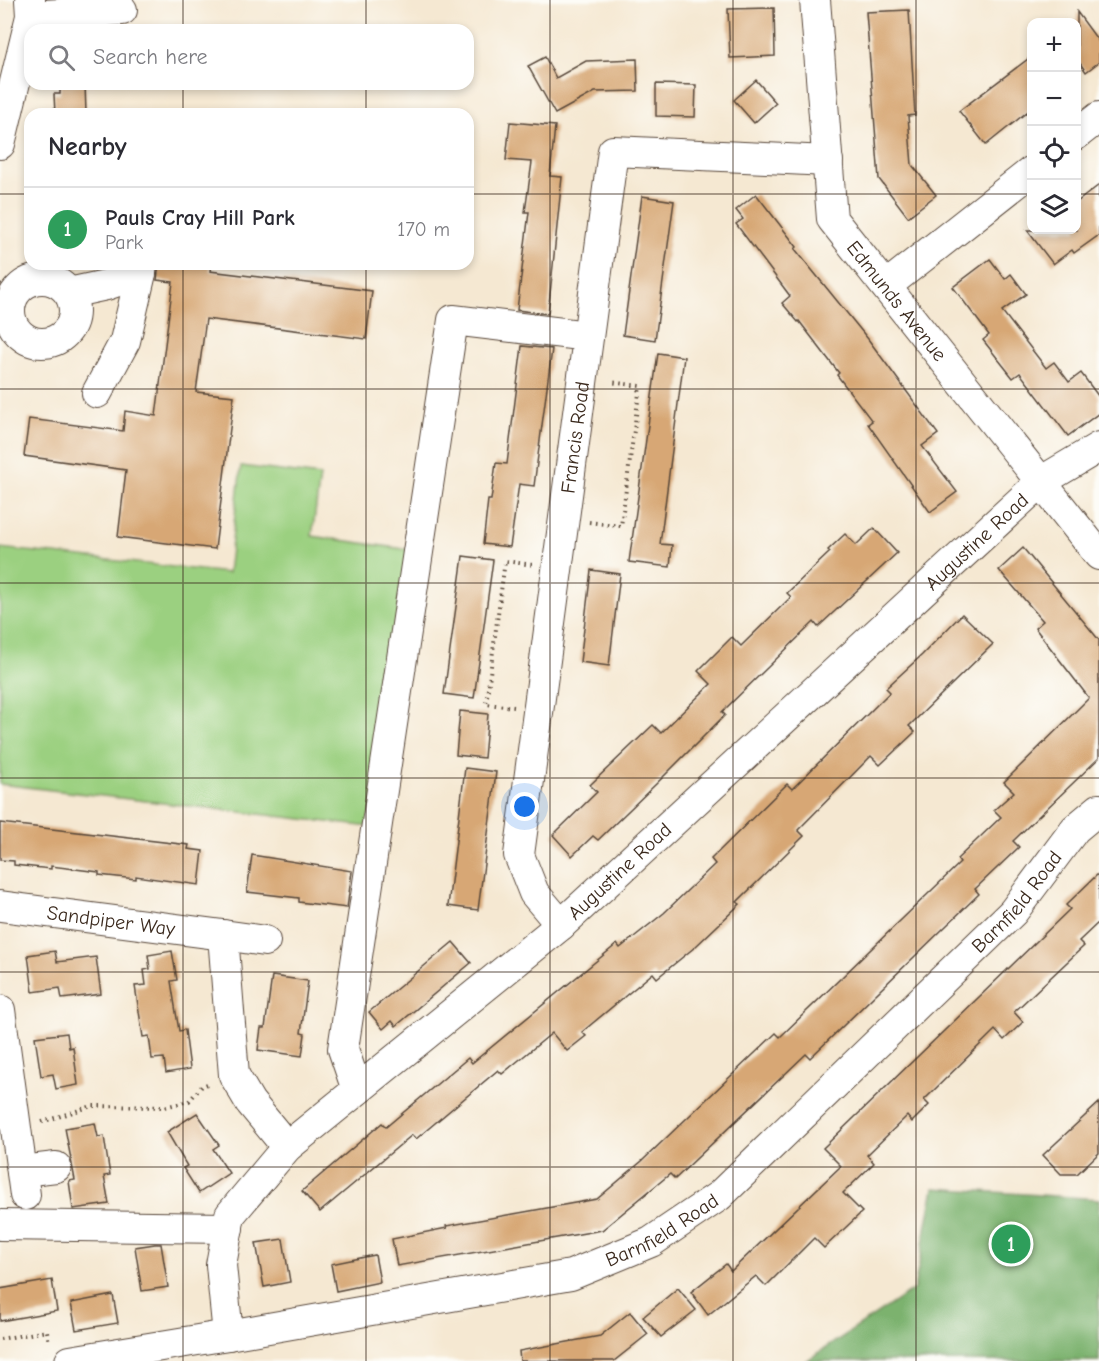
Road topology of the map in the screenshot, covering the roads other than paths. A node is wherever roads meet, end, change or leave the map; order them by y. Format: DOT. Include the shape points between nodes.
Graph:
graph roads {
  1 [pos="815,0"];
  2 [pos="30,8"];
  3 [pos="122,10"];
  4 [pos="26,24"];
  5 [pos="24,34"];
  6 [pos="1099,117"];
  7 [pos="1081,132"];
  8 [pos="0,139"];
  9 [pos="828,161"];
  10 [pos="1027,175"];
  11 [pos="137,270"];
  12 [pos="141,270"];
  13 [pos="886,286"];
  14 [pos="69,293"];
  15 [pos="6,298"];
  16 [pos="588,336"];
  17 [pos="97,393"];
  18 [pos="1099,447"];
  19 [pos="1042,481"];
  20 [pos="1099,555"];
  21 [pos="1099,809"];
  22 [pos="0,906"];
  23 [pos="561,925"];
  24 [pos="223,935"];
  25 [pos="265,941"];
  26 [pos="0,1010"];
  27 [pos="357,1090"];
  28 [pos="287,1147"];
  29 [pos="56,1167"];
  30 [pos="0,1225"];
  31 [pos="228,1228"];
  32 [pos="228,1335"];
  33 [pos="70,1361"];
  1 -- 9 [label="street, Edmunds Avenue"];
  2 -- 3 [label="street"];
  2 -- 4 [label="street"];
  5 -- 8 [label="street"];
  6 -- 7 [label="street"];
  9 -- 13 [label="street, Edmunds Avenue" via="832,219"];
  9 -- 16 [label="street, Francis Road" via="613,151"];
  10 -- 13 [label="street"];
  11 -- 14 [label="street" via="106,285"];
  12 -- 17 [label="street" via="125,341"];
  13 -- 19 [label="street, Edmunds Avenue"];
  14 -- 15 [label="street" via="52,280 32,280"];
  14 -- 15 [label="street" via="75,313 67,332 50,344 29,342 14,329"];
  16 -- 23 [label="street, Francis Road" via="519,855 534,893"];
  16 -- 27 [label="street" via="453,320 343,1049"];
  18 -- 19 [label="street, Augustine Road"];
  19 -- 20 [label="street, Edmunds Avenue"];
  19 -- 23 [label="street, Augustine Road"];
  21 -- 32 [label="street, Barnfield Road" via="1075,829 1014,912 719,1196 651,1242 571,1275"];
  22 -- 24 [label="street, Sandpiper Way"];
  23 -- 27 [label="street, Augustine Road"];
  24 -- 25 [label="street, Sandpiper Way"];
  24 -- 28 [label="street" via="234,1075 250,1102"];
  26 -- 29 [label="street" via="24,1183"];
  27 -- 28 [label="street, Augustine Road"];
  28 -- 31 [label="street, Augustine Road" via="230,1215"];
  30 -- 31 [label="street"];
  31 -- 32 [label="street, Augustine Road" via="221,1265"];
  32 -- 33 [label="street, Barnfield Road"];
}
